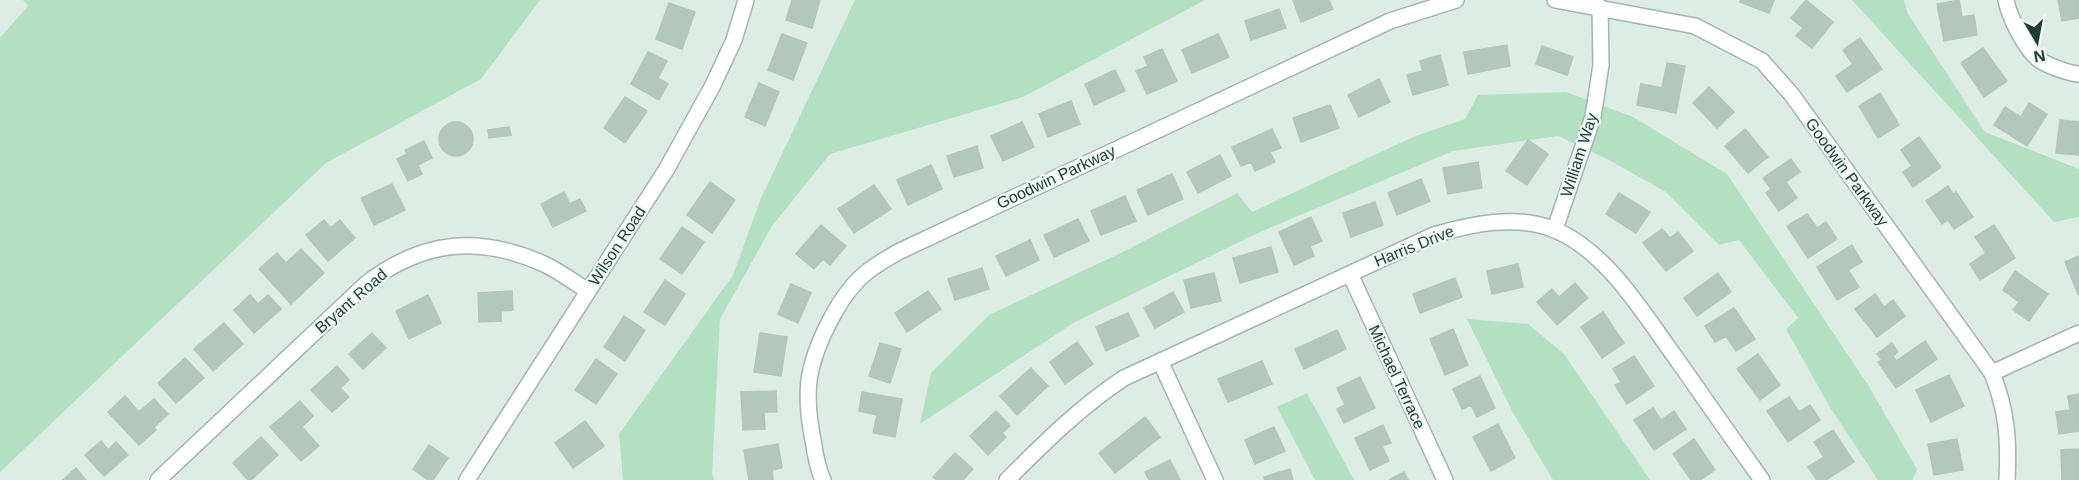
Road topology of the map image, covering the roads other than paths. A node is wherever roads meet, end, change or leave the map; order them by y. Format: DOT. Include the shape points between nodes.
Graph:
graph roads {
  1 [pos="746,0"];
  2 [pos="1456,0"];
  3 [pos="1555,0"];
  4 [pos="2007,0"];
  5 [pos="1600,7"];
  6 [pos="2079,74"];
  7 [pos="1555,230"];
  8 [pos="1350,274"];
  9 [pos="588,291"];
  10 [pos="2079,333"];
  11 [pos="1160,361"];
  12 [pos="1992,373"];
  13 [pos="158,480"];
  14 [pos="467,480"];
  15 [pos="823,480"];
  16 [pos="1007,480"];
  17 [pos="1215,480"];
  18 [pos="1445,480"];
  19 [pos="1762,480"];
  20 [pos="2007,480"];
  1 -- 9 [label="street, Wilson Road" via="734,40 712,87 666,170"];
  2 -- 15 [label="street, Goodwin Parkway" via="1390,21 898,252 866,273 847,293 828,326 809,380 810,424"];
  3 -- 5 [label="street, Goodwin Parkway"];
  4 -- 6 [label="street" via="2008,12 2020,36 2038,59"];
  5 -- 7 [label="street, William Way" via="1601,64 1593,117"];
  5 -- 12 [label="street, Goodwin Parkway" via="1695,26 1762,62 1792,95"];
  7 -- 8 [label="street, Harris Drive" via="1509,221 1467,225 1434,235"];
  7 -- 19 [label="street, Harris Drive" via="1590,251 1621,282"];
  8 -- 11 [label="street, Harris Drive"];
  8 -- 18 [label="street, Michael Terrace"];
  9 -- 13 [label="street, Bryant Road" via="546,265 483,245 449,246 403,260 367,283"];
  9 -- 14 [label="street, Wilson Road"];
  10 -- 12 [label="street"];
  11 -- 16 [label="street, Harris Drive" via="1100,394"];
  11 -- 17 [label="street"];
  12 -- 20 [label="street, Goodwin Parkway" via="2002,399 2009,444"];
}
